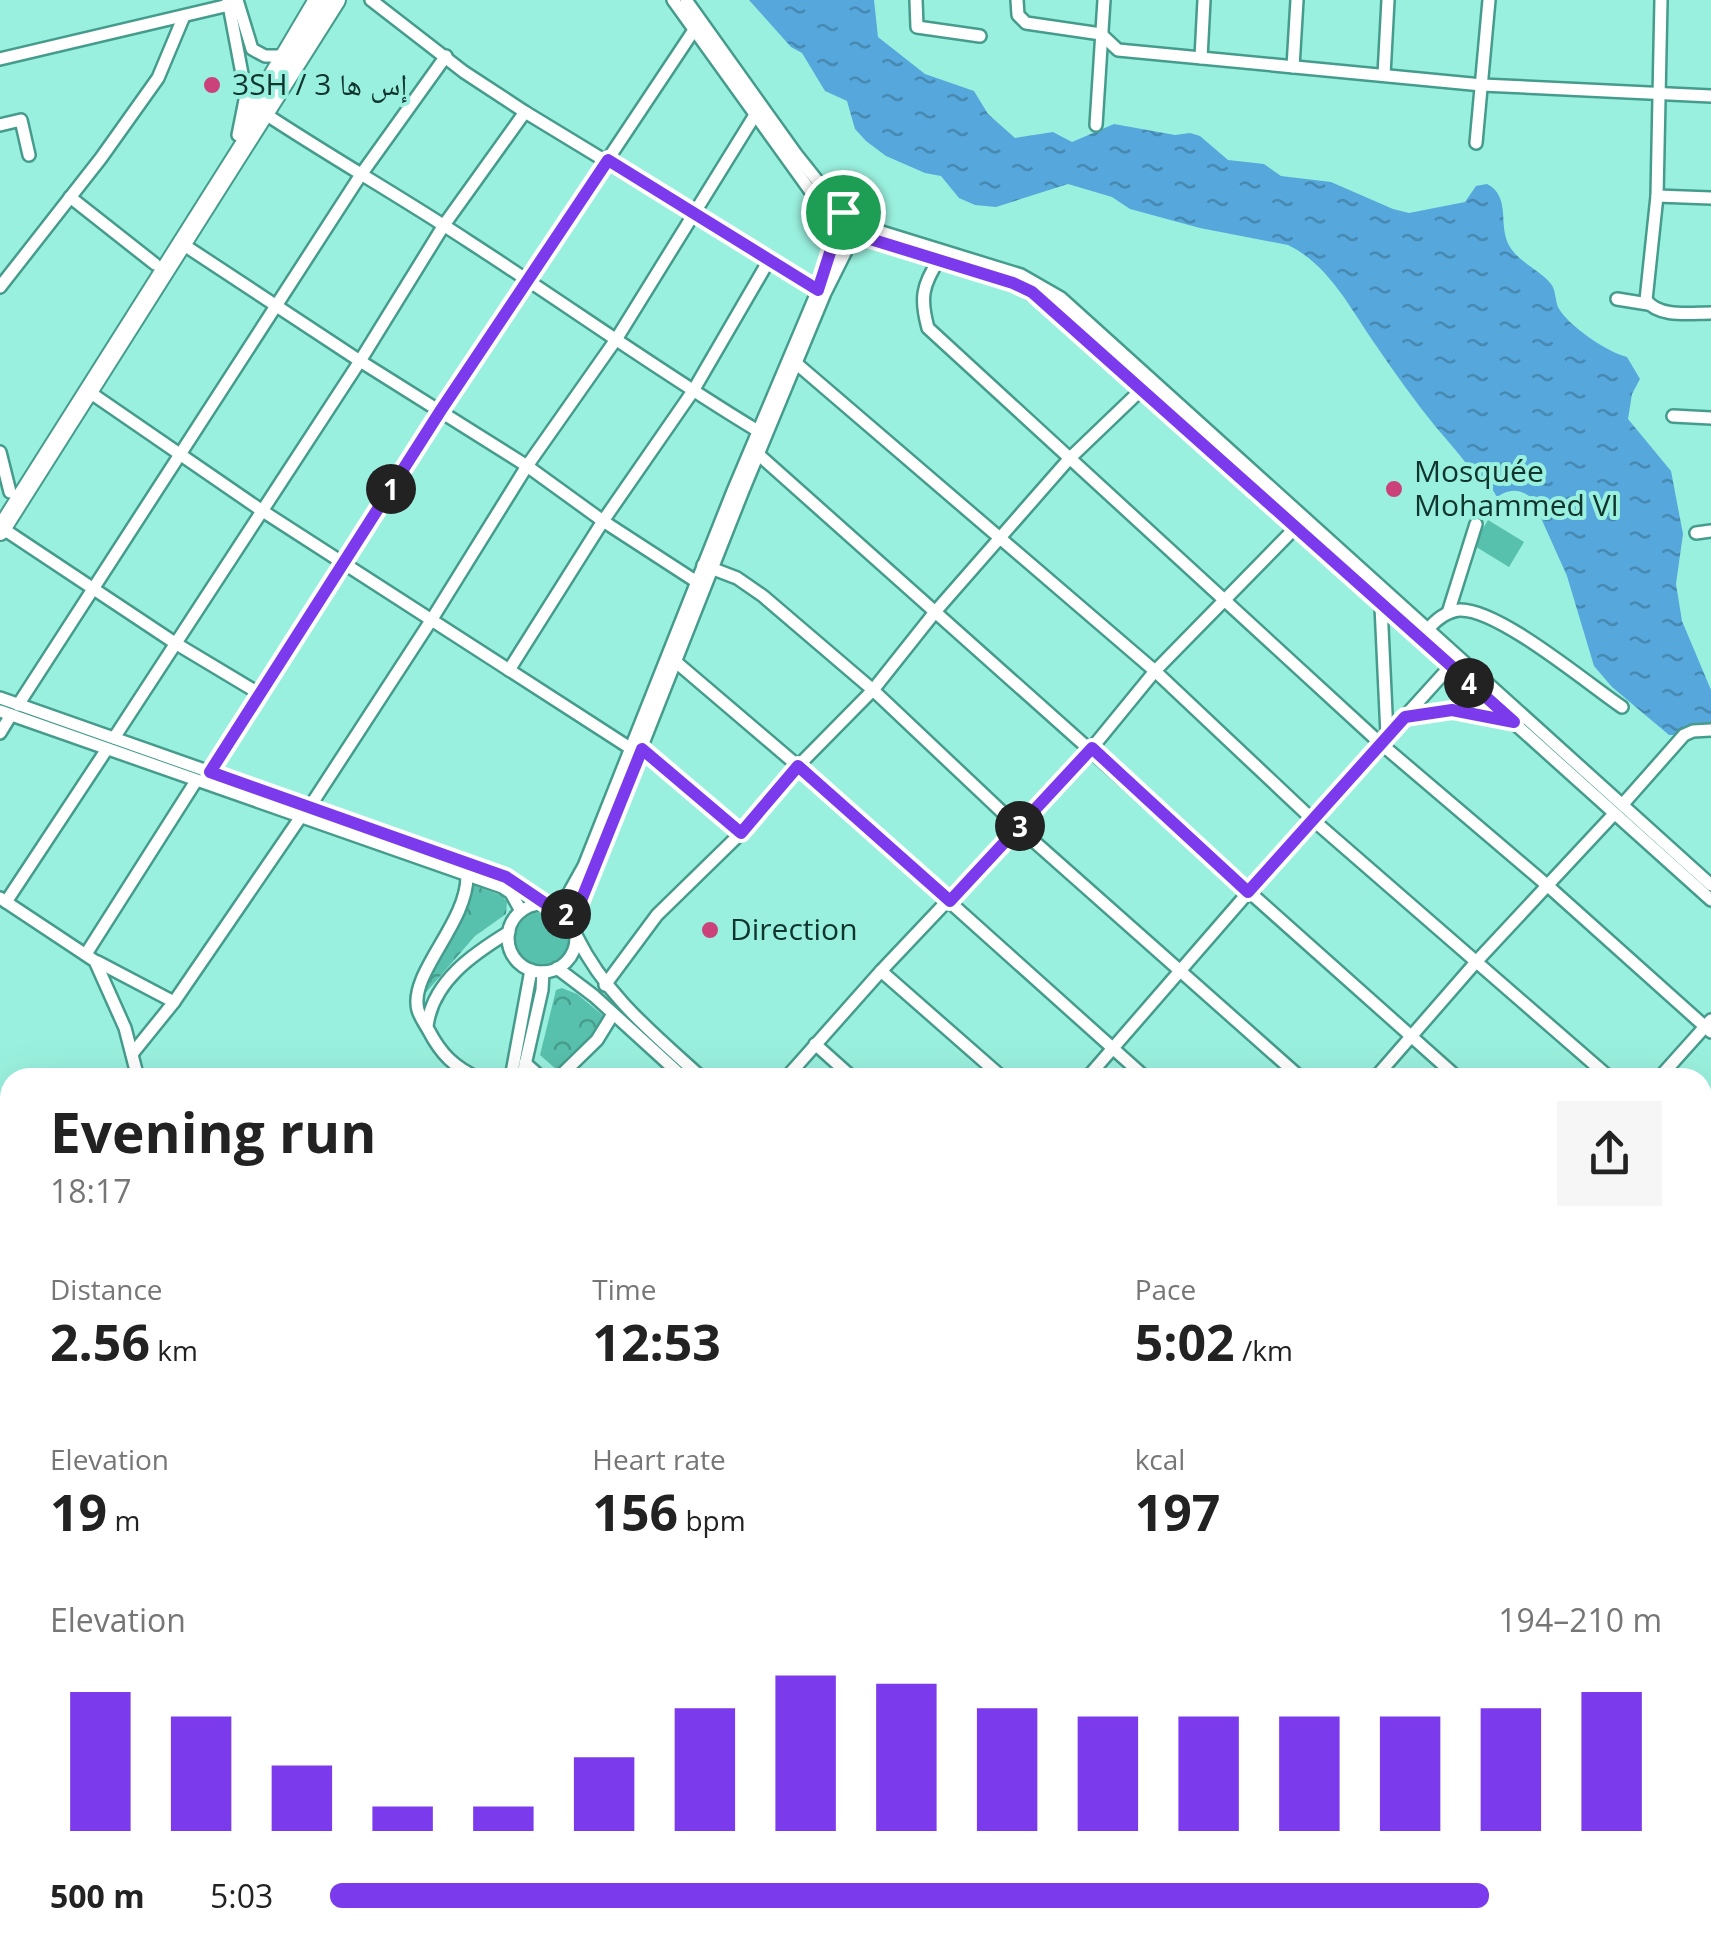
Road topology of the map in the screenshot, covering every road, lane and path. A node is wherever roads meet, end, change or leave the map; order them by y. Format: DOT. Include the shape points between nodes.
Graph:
graph roads {
  1 [pos="318,0"];
  2 [pos="336,0"];
  3 [pos="371,0"];
  4 [pos="673,0"];
  5 [pos="686,0"];
  6 [pos="916,0"];
  7 [pos="1017,0"];
  8 [pos="1104,0"];
  9 [pos="1204,0"];
  10 [pos="1297,0"];
  11 [pos="1388,0"];
  12 [pos="1489,0"];
  13 [pos="1662,0"];
  14 [pos="232,2"];
  15 [pos="184,16"];
  16 [pos="694,30"];
  17 [pos="1101,34"];
  18 [pos="980,36"];
  19 [pos="713,48"];
  20 [pos="283,56"];
  21 [pos="446,56"];
  22 [pos="1201,58"];
  23 [pos="0,59"];
  24 [pos="1293,67"];
  25 [pos="1384,75"];
  26 [pos="1482,85"];
  27 [pos="1660,93"];
  28 [pos="1711,96"];
  29 [pos="525,112"];
  30 [pos="264,113"];
  31 [pos="755,115"];
  32 [pos="0,125"];
  33 [pos="1096,125"];
  34 [pos="238,135"];
  35 [pos="1476,143"];
  36 [pos="29,155"];
  37 [pos="608,160"];
  38 [pos="360,176"];
  39 [pos="1657,196"];
  40 [pos="70,197"];
  41 [pos="1711,198"];
  42 [pos="692,212"];
  43 [pos="842,219"];
  44 [pos="444,225"];
  45 [pos="857,229"];
  46 [pos="181,243"];
  47 [pos="939,260"];
  48 [pos="768,262"];
  49 [pos="155,264"];
  50 [pos="530,281"];
  51 [pos="0,287"];
  52 [pos="818,290"];
  53 [pos="1618,299"];
  54 [pos="1648,304"];
  55 [pos="276,305"];
  56 [pos="1711,313"];
  57 [pos="618,338"];
  58 [pos="360,361"];
  59 [pos="797,364"];
  60 [pos="1142,389"];
  61 [pos="88,391"];
  62 [pos="693,392"];
  63 [pos="441,410"];
  64 [pos="1674,416"];
  65 [pos="1711,418"];
  66 [pos="758,431"];
  67 [pos="0,452"];
  68 [pos="758,454"];
  69 [pos="180,455"];
  70 [pos="1069,459"];
  71 [pos="527,466"];
  72 [pos="10,492"];
  73 [pos="261,510"];
  74 [pos="603,521"];
  75 [pos="1301,522"];
  76 [pos="0,523"];
  77 [pos="1476,524"];
  78 [pos="1711,530"];
  79 [pos="1696,533"];
  80 [pos="1001,539"];
  81 [pos="344,562"];
  82 [pos="708,567"];
  83 [pos="701,584"];
  84 [pos="92,590"];
  85 [pos="1224,600"];
  86 [pos="1381,606"];
  87 [pos="935,612"];
  88 [pos="1448,613"];
  89 [pos="432,619"];
  90 [pos="1427,630"];
  91 [pos="175,643"];
  92 [pos="1460,656"];
  93 [pos="676,662"];
  94 [pos="1450,667"];
  95 [pos="509,670"];
  96 [pos="1155,672"];
  97 [pos="873,690"];
  98 [pos="260,694"];
  99 [pos="0,698"];
  100 [pos="1622,708"];
  101 [pos="10,711"];
  102 [pos="1405,717"];
  103 [pos="1514,722"];
  104 [pos="1711,730"];
  105 [pos="0,733"];
  106 [pos="1384,739"];
  107 [pos="111,743"];
  108 [pos="1092,748"];
  109 [pos="636,749"];
  110 [pos="798,766"];
  111 [pos="210,772"];
  112 [pos="196,781"];
  113 [pos="1597,789"];
  114 [pos="1619,809"];
  115 [pos="304,813"];
  116 [pos="1312,818"];
  117 [pos="1019,828"];
  118 [pos="741,833"];
  119 [pos="467,875"];
  120 [pos="1711,885"];
  121 [pos="1548,886"];
  122 [pos="1248,892"];
  123 [pos="3,900"];
  124 [pos="1711,900"];
  125 [pos="950,901"];
  126 [pos="546,904"];
  127 [pos="560,909"];
  128 [pos="521,911"];
  129 [pos="574,929"];
  130 [pos="509,932"];
  131 [pos="90,957"];
  132 [pos="1476,962"];
  133 [pos="557,968"];
  134 [pos="1181,970"];
  135 [pos="537,971"];
  136 [pos="882,971"];
  137 [pos="605,985"];
  138 [pos="174,1002"];
  139 [pos="612,1014"];
  140 [pos="426,1026"];
  141 [pos="1709,1026"];
  142 [pos="1412,1036"];
  143 [pos="816,1044"];
  144 [pos="1114,1048"];
  145 [pos="132,1054"];
  146 [pos="525,1063"];
  147 [pos="136,1068"];
  148 [pos="461,1068"];
  149 [pos="513,1068"];
  150 [pos="524,1068"];
  151 [pos="531,1068"];
  152 [pos="568,1068"];
  153 [pos="673,1068"];
  154 [pos="691,1068"];
  155 [pos="795,1068"];
  156 [pos="842,1068"];
  157 [pos="992,1068"];
  158 [pos="1096,1068"];
  159 [pos="1135,1068"];
  160 [pos="1290,1068"];
  161 [pos="1384,1068"];
  162 [pos="1447,1068"];
  163 [pos="1598,1068"];
  164 [pos="1669,1068"];
  1 -- 20 [label="highway"];
  2 -- 30 [label="highway"];
  3 -- 21 [label="street"];
  4 -- 16 [label="street"];
  5 -- 19 [label="street"];
  6 -- 18 [label="street" via="917,27"];
  7 -- 17 [label="street" via="1026,23"];
  8 -- 17 [label="street"];
  9 -- 22 [label="street"];
  10 -- 24 [label="street"];
  11 -- 25 [label="street"];
  12 -- 26 [label="street"];
  13 -- 27 [label="street"];
  14 -- 15 [label="street"];
  14 -- 20 [label="street" via="252,48"];
  14 -- 34 [label="street" via="246,95"];
  15 -- 23 [label="street"];
  15 -- 40 [label="street" via="158,78"];
  16 -- 19 [label="street"];
  16 -- 37 [label="street"];
  17 -- 22 [label="street" via="1118,50"];
  17 -- 33 [label="street"];
  19 -- 31 [label="street"];
  19 -- 43 [label="street"];
  20 -- 34 [label="highway"];
  21 -- 29 [label="street"];
  21 -- 38 [label="street"];
  22 -- 24 [label="street"];
  24 -- 25 [label="street"];
  25 -- 26 [label="street"];
  26 -- 27 [label="street"];
  26 -- 35 [label="street"];
  27 -- 28 [label="street"];
  27 -- 39 [label="street"];
  29 -- 37 [label="street"];
  29 -- 44 [label="street"];
  30 -- 38 [label="street"];
  30 -- 46 [label="highway"];
  31 -- 42 [label="street"];
  31 -- 43 [label="street" via="819,204"];
  32 -- 36 [label="street" via="22,120"];
  34 -- 49 [label="highway"];
  37 -- 42 [label="street"];
  37 -- 50 [label="street"];
  38 -- 44 [label="street"];
  38 -- 55 [label="street"];
  39 -- 41 [label="street"];
  39 -- 54 [label="street"];
  40 -- 49 [label="street"];
  40 -- 51 [label="street"];
  42 -- 48 [label="street"];
  42 -- 57 [label="street"];
  43 -- 45 [label="street"];
  43 -- 52 [label="street"];
  44 -- 50 [label="street"];
  44 -- 58 [label="street"];
  45 -- 47 [label="street"];
  45 -- 59 [label="street"];
  45 -- 75 [label="street" via="1041,284"];
  46 -- 55 [label="street"];
  46 -- 61 [label="highway"];
  47 -- 60 [label="street" via="1032,292"];
  47 -- 70 [label="street" via="920,294 928,328"];
  48 -- 52 [label="street"];
  48 -- 62 [label="street"];
  49 -- 72 [label="highway"];
  50 -- 57 [label="street"];
  50 -- 63 [label="street"];
  52 -- 66 [label="street"];
  53 -- 54 [label="street"];
  54 -- 56 [label="street" via="1661,312"];
  55 -- 58 [label="street"];
  55 -- 69 [label="street"];
  57 -- 62 [label="street"];
  57 -- 71 [label="street"];
  58 -- 63 [label="street"];
  58 -- 73 [label="street"];
  59 -- 68 [label="street"];
  59 -- 80 [label="street"];
  60 -- 70 [label="street"];
  60 -- 75 [label="street"];
  61 -- 69 [label="street"];
  61 -- 76 [label="highway"];
  62 -- 66 [label="street"];
  62 -- 74 [label="street"];
  63 -- 71 [label="street"];
  63 -- 81 [label="street"];
  64 -- 65 [label="street"];
  66 -- 82 [label="street"];
  67 -- 72 [label="street"];
  68 -- 82 [label="street"];
  68 -- 87 [label="street"];
  69 -- 73 [label="street"];
  69 -- 84 [label="street"];
  70 -- 80 [label="street"];
  70 -- 85 [label="street"];
  71 -- 74 [label="street"];
  71 -- 89 [label="street"];
  72 -- 76 [label="highway"];
  73 -- 81 [label="street"];
  73 -- 91 [label="street"];
  74 -- 83 [label="street"];
  74 -- 95 [label="street"];
  75 -- 85 [label="street"];
  75 -- 86 [label="street"];
  75 -- 90 [label="street"];
  76 -- 84 [label="street"];
  77 -- 88 [label="street"];
  78 -- 79 [label="street"];
  80 -- 87 [label="street"];
  80 -- 96 [label="street"];
  81 -- 89 [label="street"];
  81 -- 98 [label="street"];
  82 -- 83 [label="street"];
  82 -- 97 [label="street" via="763,596"];
  83 -- 93 [label="street"];
  83 -- 109 [label="street"];
  84 -- 91 [label="street"];
  84 -- 101 [label="street"];
  85 -- 96 [label="street"];
  85 -- 106 [label="street"];
  86 -- 94 [label="street"];
  86 -- 106 [label="street"];
  87 -- 97 [label="street"];
  87 -- 108 [label="street"];
  88 -- 90 [label="street"];
  88 -- 100 [label="street" via="1491,618"];
  89 -- 95 [label="street"];
  89 -- 115 [label="street"];
  90 -- 92 [label="street"];
  91 -- 98 [label="street"];
  91 -- 107 [label="street"];
  92 -- 94 [label="street"];
  92 -- 113 [label="street"];
  93 -- 109 [label="street"];
  93 -- 110 [label="street"];
  94 -- 102 [label="street"];
  94 -- 103 [label="street"];
  95 -- 109 [label="street"];
  96 -- 108 [label="street"];
  96 -- 116 [label="street"];
  97 -- 110 [label="street"];
  97 -- 117 [label="street"];
  98 -- 111 [label="street"];
  99 -- 101 [label="street"];
  101 -- 105 [label="street"];
  101 -- 107 [label="street"];
  102 -- 103 [label="street" via="1452,710"];
  102 -- 106 [label="street"];
  103 -- 113 [label="street"];
  104 -- 114 [label="street" via="1684,735"];
  106 -- 116 [label="street"];
  106 -- 121 [label="street"];
  107 -- 111 [label="street"];
  107 -- 112 [label="street"];
  107 -- 123 [label="street"];
  108 -- 117 [label="street"];
  108 -- 122 [label="street"];
  109 -- 118 [label="street"];
  109 -- 127 [label="street"];
  109 -- 129 [label="street"];
  110 -- 118 [label="street"];
  110 -- 125 [label="street"];
  111 -- 115 [label="street"];
  112 -- 115 [label="street"];
  112 -- 131 [label="street"];
  113 -- 114 [label="street"];
  114 -- 120 [label="street"];
  114 -- 121 [label="street"];
  114 -- 124 [label="street"];
  115 -- 119 [label="street"];
  115 -- 126 [label="street" via="506,877"];
  115 -- 138 [label="street"];
  116 -- 122 [label="street"];
  116 -- 132 [label="street"];
  117 -- 125 [label="street"];
  117 -- 134 [label="street"];
  118 -- 137 [label="street" via="657,916"];
  119 -- 128 [label="street" via="502,886"];
  119 -- 140 [label="street" via="459,916 420,988 418,1012"];
  121 -- 132 [label="street"];
  121 -- 141 [label="street"];
  122 -- 134 [label="street"];
  122 -- 142 [label="street"];
  123 -- 131 [label="street"];
  125 -- 136 [label="street"];
  125 -- 144 [label="street"];
  126 -- 127 [label="street"];
  126 -- 128 [label="street"];
  127 -- 129 [label="street"];
  128 -- 130 [label="street"];
  129 -- 133 [label="street" via="572,954"];
  129 -- 137 [label="street"];
  130 -- 135 [label="street" via="515,959"];
  130 -- 140 [label="street" via="442,986"];
  131 -- 138 [label="street"];
  131 -- 145 [label="street" via="116,1004"];
  132 -- 142 [label="street"];
  132 -- 163 [label="street"];
  133 -- 135 [label="street"];
  133 -- 139 [label="street"];
  134 -- 144 [label="street"];
  134 -- 160 [label="street"];
  135 -- 146 [label="street" via="542,990"];
  135 -- 149 [label="street"];
  136 -- 143 [label="street"];
  136 -- 157 [label="street"];
  137 -- 154 [label="street"];
  138 -- 145 [label="street"];
  139 -- 152 [label="street"];
  139 -- 153 [label="street"];
  140 -- 148 [label="street" via="448,1060"];
  141 -- 164 [label="street"];
  142 -- 161 [label="street"];
  142 -- 162 [label="street"];
  143 -- 155 [label="street"];
  143 -- 156 [label="street"];
  144 -- 158 [label="street"];
  144 -- 159 [label="street"];
  145 -- 147 [label="street"];
  146 -- 150 [label="street"];
  146 -- 151 [label="street"];
}
